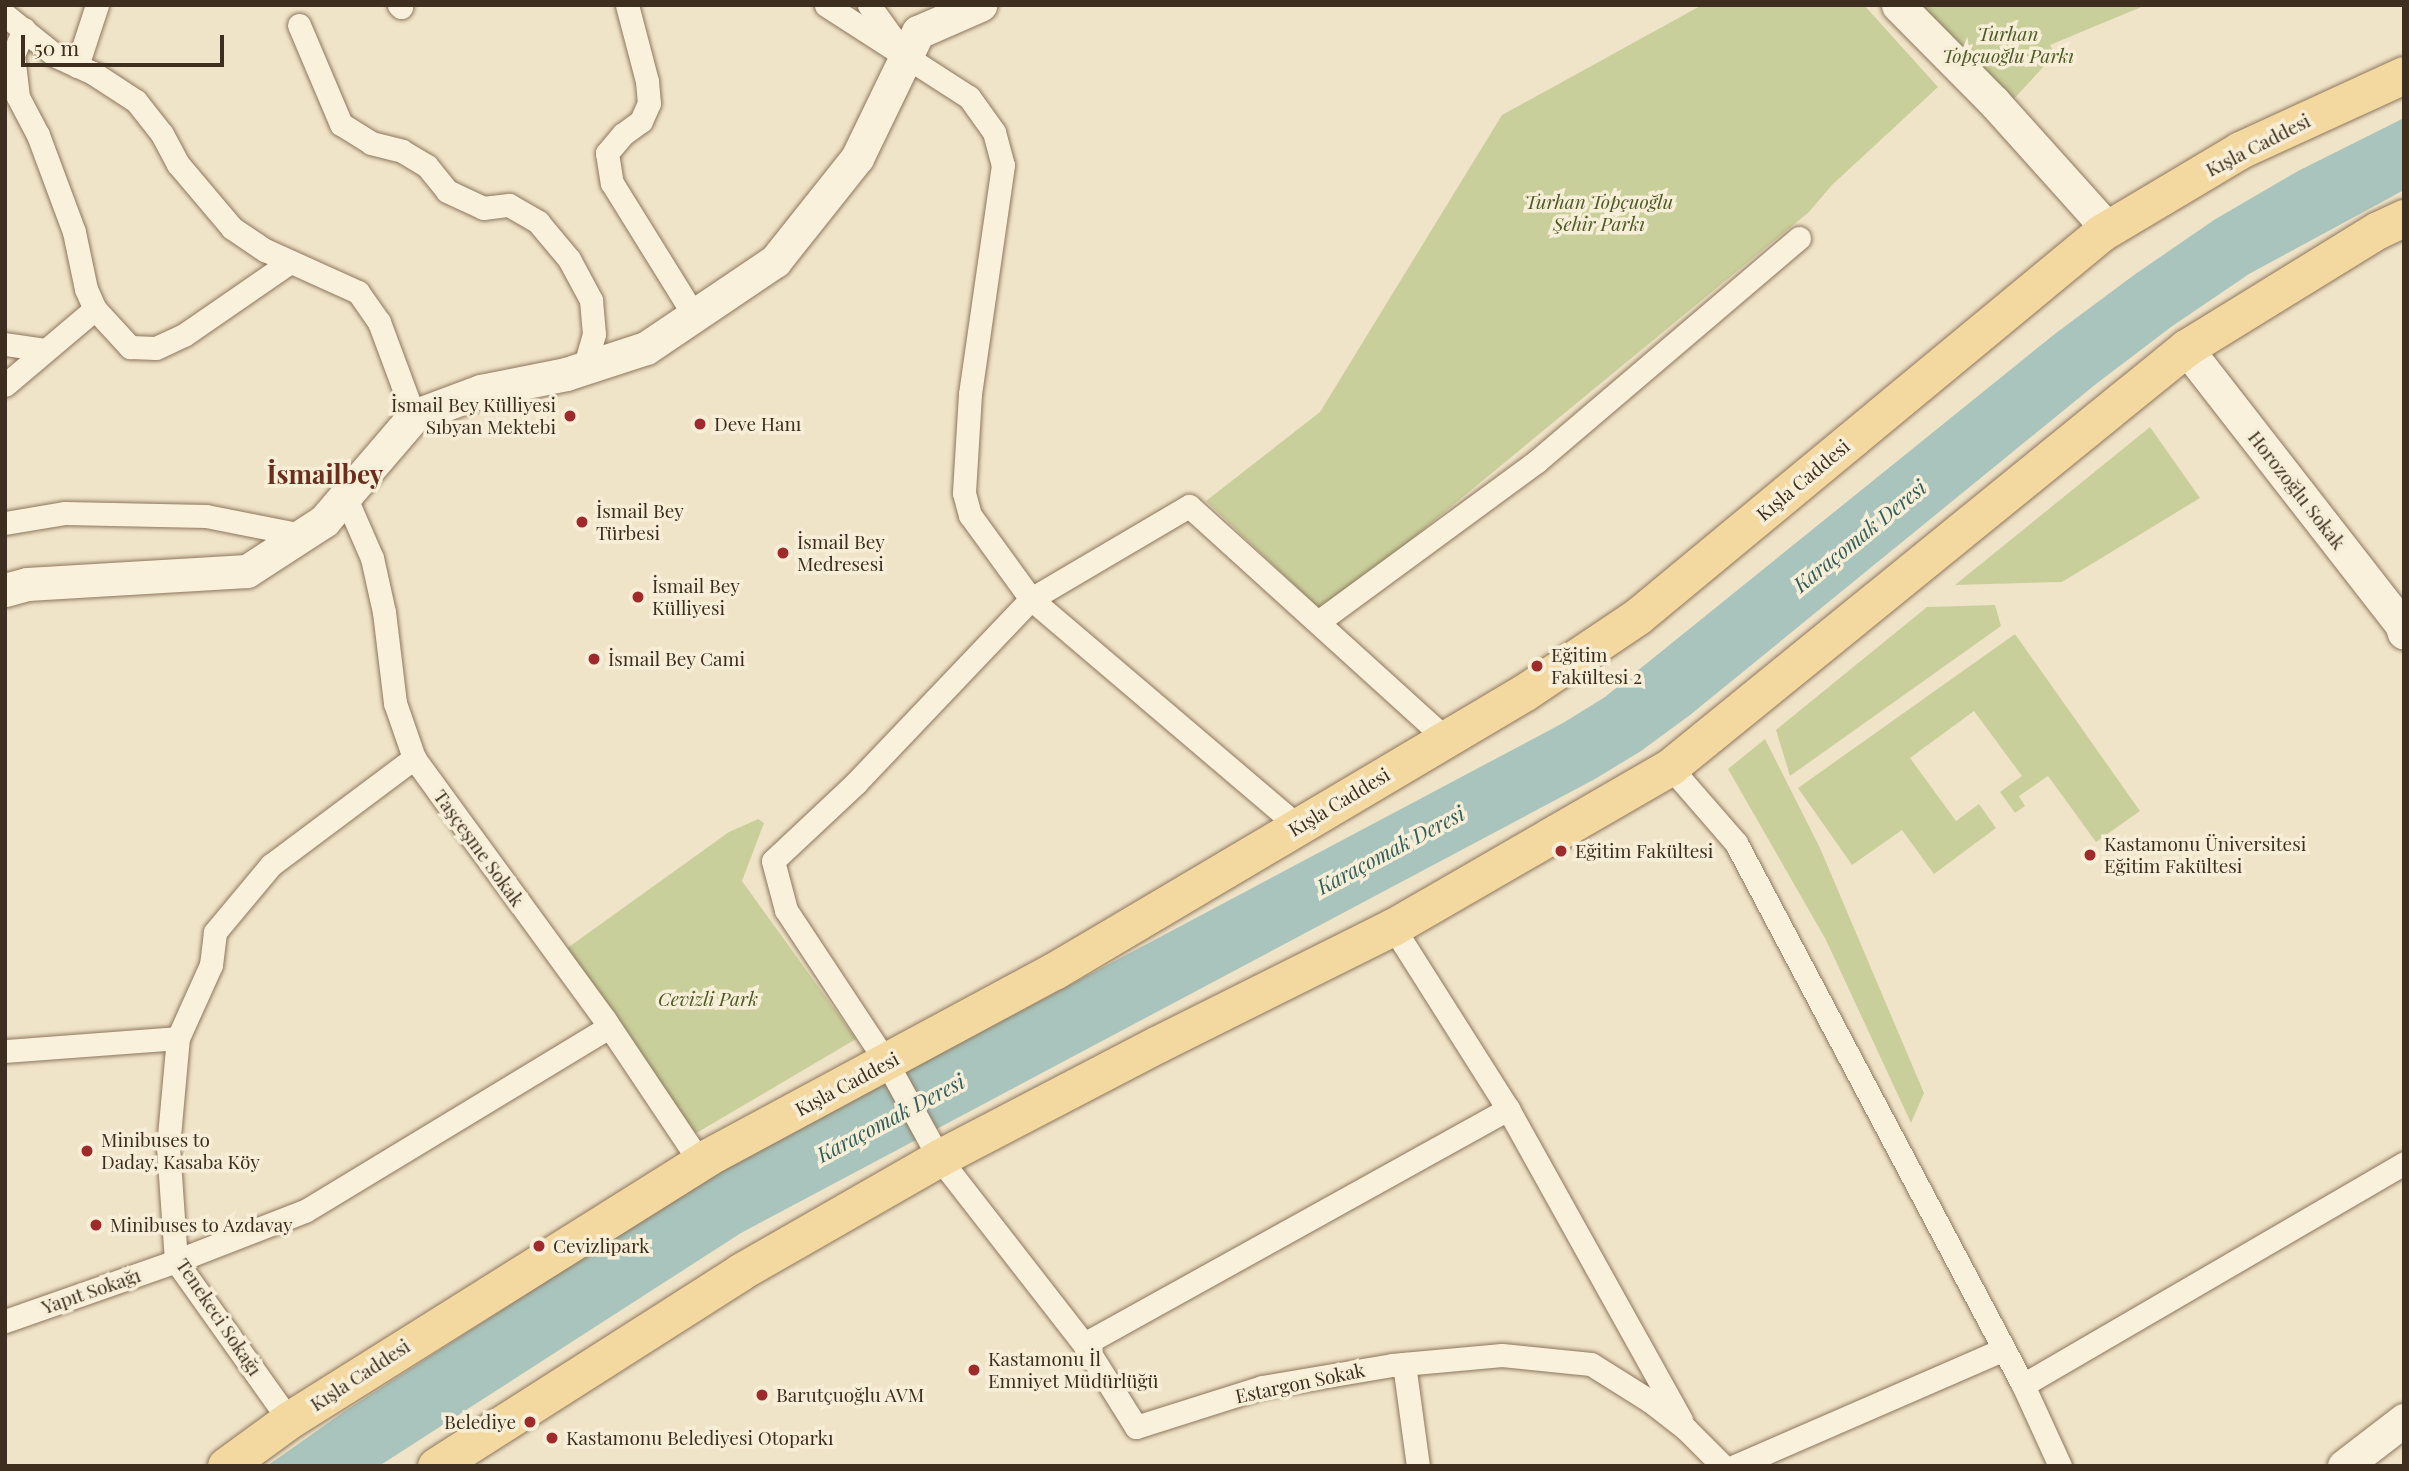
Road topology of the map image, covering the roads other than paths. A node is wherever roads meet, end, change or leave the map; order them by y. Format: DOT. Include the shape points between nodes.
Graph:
graph roads {
  1 [pos="97,5"];
  2 [pos="627,5"];
  3 [pos="826,5"];
  4 [pos="869,5"];
  5 [pos="980,5"];
  6 [pos="1898,5"];
  7 [pos="5,15"];
  8 [pos="299,24"];
  9 [pos="24,29"];
  10 [pos="905,56"];
  11 [pos="77,66"];
  12 [pos="2404,75"];
  13 [pos="2404,218"];
  14 [pos="2108,229"];
  15 [pos="1799,238"];
  16 [pos="290,262"];
  17 [pos="95,309"];
  18 [pos="694,315"];
  19 [pos="5,344"];
  20 [pos="2186,348"];
  21 [pos="45,350"];
  22 [pos="584,368"];
  23 [pos="5,385"];
  24 [pos="414,416"];
  25 [pos="345,496"];
  26 [pos="5,523"];
  27 [pos="302,535"];
  28 [pos="5,590"];
  29 [pos="1031,599"];
  30 [pos="1318,622"];
  31 [pos="2403,627"];
  32 [pos="1445,738"];
  33 [pos="414,758"];
  34 [pos="1670,767"];
  35 [pos="1299,827"];
  36 [pos="1393,928"];
  37 [pos="609,1027"];
  38 [pos="177,1038"];
  39 [pos="5,1051"];
  40 [pos="887,1063"];
  41 [pos="1508,1109"];
  42 [pos="939,1158"];
  43 [pos="700,1162"];
  44 [pos="2404,1163"];
  45 [pos="176,1261"];
  46 [pos="5,1321"];
  47 [pos="1084,1344"];
  48 [pos="2004,1349"];
  49 [pos="1404,1364"];
  50 [pos="2023,1385"];
  51 [pos="289,1420"];
  52 [pos="2404,1420"];
  53 [pos="1686,1429"];
  54 [pos="226,1466"];
  55 [pos="436,1466"];
  56 [pos="1418,1466"];
  57 [pos="1723,1466"];
  58 [pos="1735,1466"];
  59 [pos="2060,1466"];
  60 [pos="2344,1466"];
  1 -- 11 [label="street"];
  2 -- 18 [label="street" via="649,103 641,121 607,153 612,183"];
  3 -- 10 [label="street"];
  4 -- 10 [label="street"];
  5 -- 10 [label="main road" via="918,32"];
  6 -- 14 [label="main road"];
  7 -- 9 [label="street"];
  8 -- 22 [label="street" via="341,124 371,143 426,166 447,191 483,208 509,205 538,222 569,259 591,300 594,334"];
  9 -- 11 [label="street" via="56,56"];
  9 -- 17 [label="street" via="13,55 18,97 38,135 74,232"];
  10 -- 18 [label="main road" via="858,158 775,261"];
  10 -- 29 [label="street" via="969,97 994,132 1003,165 970,394 964,493 970,516"];
  11 -- 16 [label="street" via="136,101 178,163 232,228"];
  12 -- 14 [label="main road, Kışla Caddesi" via="2240,150"];
  13 -- 20 [label="main road"];
  14 -- 32 [label="main road, Kışla Caddesi" via="1639,616 1525,692"];
  15 -- 30 [label="street" via="1537,461"];
  16 -- 17 [label="street" via="184,335 156,348 130,347"];
  16 -- 24 [label="street" via="358,292 379,322"];
  17 -- 21 [label="street"];
  18 -- 22 [label="main road" via="646,348"];
  19 -- 21 [label="street"];
  20 -- 31 [label="main road, Horozoğlu Sokak"];
  20 -- 34 [label="main road"];
  21 -- 23 [label="street"];
  22 -- 24 [label="main road" via="481,391"];
  24 -- 25 [label="main road"];
  25 -- 27 [label="main road" via="324,520"];
  25 -- 33 [label="street, Taşçeşme Sokak" via="372,558 395,703"];
  26 -- 27 [label="street" via="65,513 206,516"];
  27 -- 28 [label="main road" via="247,572 27,584"];
  29 -- 30 [label="street" via="1189,506"];
  29 -- 35 [label="street"];
  29 -- 40 [label="street, Estargon Sokak" via="857,782 773,861 786,910"];
  30 -- 32 [label="street"];
  32 -- 35 [label="main road, Kışla Caddesi"];
  33 -- 37 [label="street, Taşçeşme Sokak"];
  33 -- 38 [label="street, Tenekeci Sokağı" via="271,865 215,932 211,965"];
  34 -- 36 [label="main road"];
  34 -- 48 [label="street" via="1736,843"];
  35 -- 40 [label="main road, Kışla Caddesi"];
  36 -- 41 [label="street"];
  36 -- 42 [label="main road"];
  37 -- 43 [label="street, Taşçeşme Sokak"];
  37 -- 45 [label="street, Yapıt Sokağı" via="305,1211"];
  38 -- 39 [label="street"];
  38 -- 45 [label="street, Tenekeci Sokağı" via="169,1147"];
  40 -- 42 [label="street, Estargon Sokak"];
  40 -- 43 [label="main road, Kışla Caddesi"];
  41 -- 47 [label="street"];
  41 -- 53 [label="street"];
  42 -- 47 [label="street, Estargon Sokak"];
  42 -- 55 [label="main road" via="740,1272"];
  43 -- 51 [label="main road, Kışla Caddesi"];
  44 -- 50 [label="street"];
  45 -- 46 [label="street, Yapıt Sokağı"];
  45 -- 51 [label="street, Tenekeci Sokağı"];
  47 -- 49 [label="street, Estargon Sokak" via="1136,1427 1262,1387"];
  48 -- 50 [label="street"];
  48 -- 58 [label="street"];
  49 -- 53 [label="street, Estargon Sokak" via="1502,1355 1591,1364"];
  49 -- 56 [label="street"];
  50 -- 59 [label="street"];
  51 -- 54 [label="main road, Kışla Caddesi"];
  52 -- 60 [label="main road"];
  53 -- 57 [label="street, Estargon Sokak"];
}
